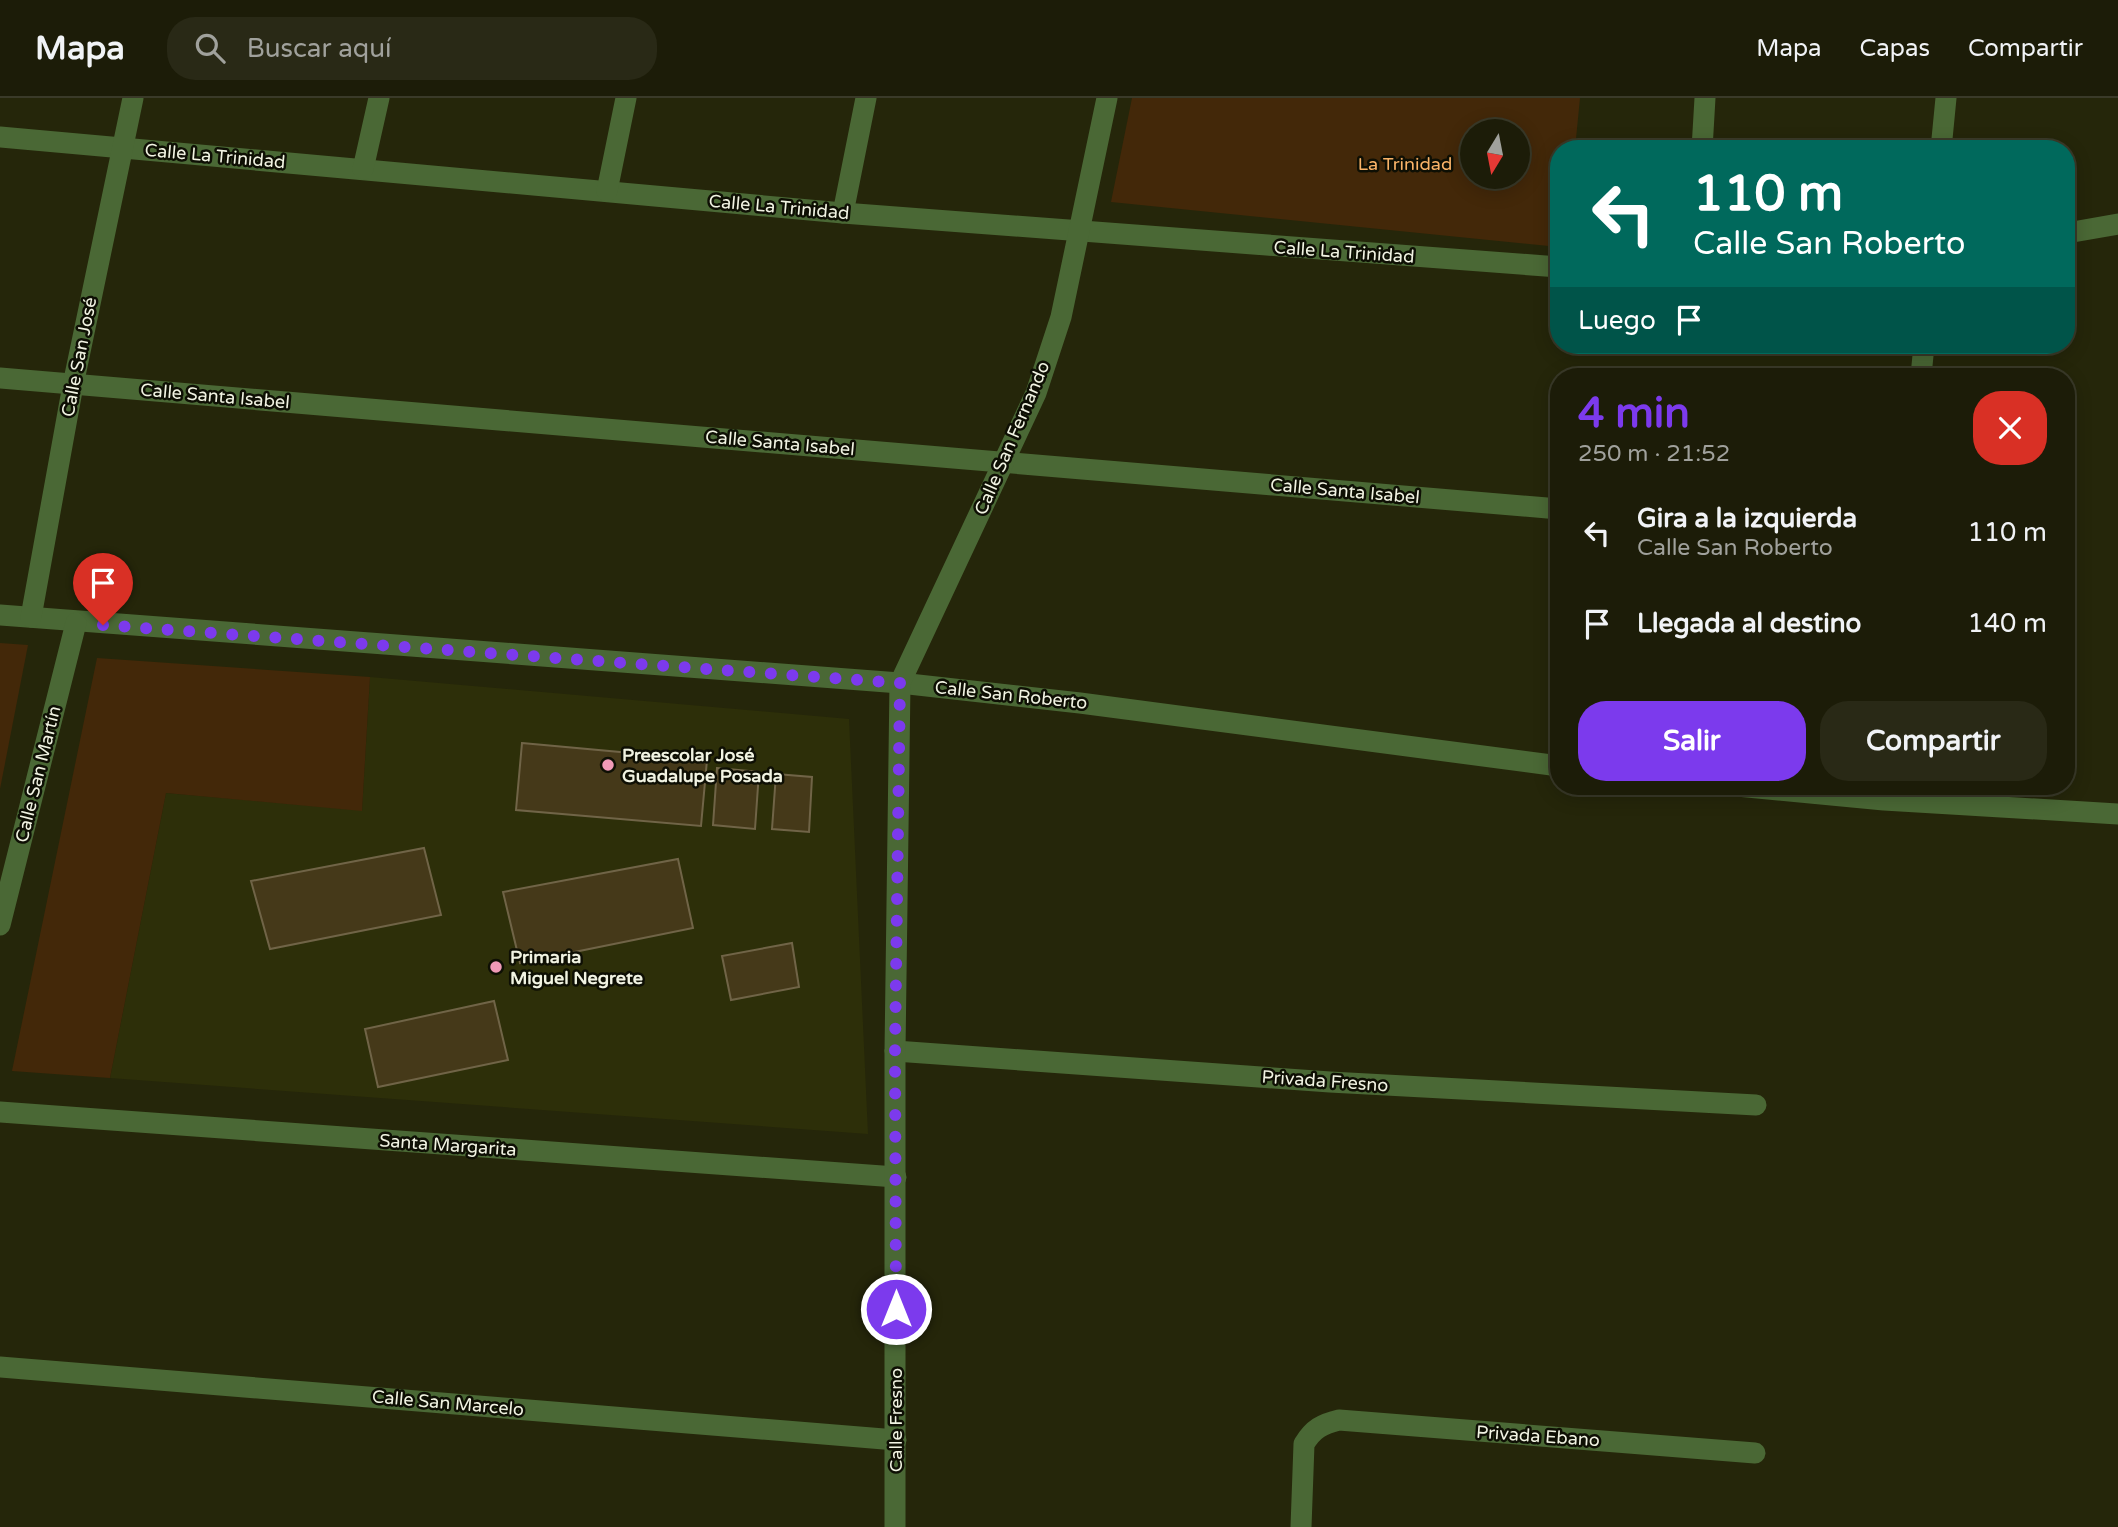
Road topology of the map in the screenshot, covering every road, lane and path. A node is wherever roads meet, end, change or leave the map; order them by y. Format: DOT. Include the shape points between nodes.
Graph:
graph roads {
  1 [pos="133,98"];
  2 [pos="379,98"];
  3 [pos="626,98"];
  4 [pos="866,98"];
  5 [pos="1108,98"];
  6 [pos="1705,98"];
  7 [pos="1946,98"];
  8 [pos="0,136"];
  9 [pos="1703,140"];
  10 [pos="1942,140"];
  11 [pos="122,148"];
  12 [pos="363,169"];
  13 [pos="607,191"];
  14 [pos="843,213"];
  15 [pos="2118,223"];
  16 [pos="1079,231"];
  17 [pos="2075,231"];
  18 [pos="1550,266"];
  19 [pos="0,378"];
  20 [pos="72,385"];
  21 [pos="1004,462"];
  22 [pos="1550,508"];
  23 [pos="0,615"];
  24 [pos="31,617"];
  25 [pos="76,623"];
  26 [pos="900,683"];
  27 [pos="1550,765"];
  28 [pos="1832,795"];
  29 [pos="2118,814"];
  30 [pos="0,925"];
  31 [pos="895,1051"];
  32 [pos="1756,1105"];
  33 [pos="0,1112"];
  34 [pos="896,1178"];
  35 [pos="0,1367"];
  36 [pos="896,1440"];
  37 [pos="1755,1453"];
  38 [pos="895,1527"];
  39 [pos="1301,1527"];
  1 -- 11 [label="street, Calle San José"];
  2 -- 12 [label="street"];
  3 -- 13 [label="street"];
  4 -- 14 [label="street"];
  5 -- 16 [label="street, Calle San Fernando"];
  6 -- 9 [label="street"];
  7 -- 10 [label="street"];
  8 -- 11 [label="street, Calle La Trinidad"];
  11 -- 12 [label="street, Calle La Trinidad"];
  11 -- 20 [label="street, Calle San José"];
  12 -- 13 [label="street, Calle La Trinidad"];
  13 -- 14 [label="street, Calle La Trinidad"];
  14 -- 16 [label="street, Calle La Trinidad"];
  15 -- 17 [label="street"];
  16 -- 18 [label="street, Calle La Trinidad"];
  16 -- 21 [label="street, Calle San Fernando" via="1061,317 1036,393"];
  19 -- 20 [label="street, Calle Santa Isabel"];
  20 -- 21 [label="street, Calle Santa Isabel"];
  20 -- 24 [label="street, Calle San José"];
  21 -- 22 [label="street, Calle Santa Isabel"];
  21 -- 26 [label="street, Calle San Fernando"];
  23 -- 24 [label="street, Calle San Roberto"];
  24 -- 25 [label="street, Calle San Roberto"];
  25 -- 26 [label="street, Calle San Roberto"];
  25 -- 30 [label="street, Calle San Martín"];
  26 -- 27 [label="street, Calle San Roberto"];
  26 -- 31 [label="street, Calle Fresno"];
  28 -- 29 [label="street"];
  31 -- 32 [label="street, Privada Fresno" via="1330,1082"];
  31 -- 34 [label="street, Calle Fresno"];
  33 -- 34 [label="street, Santa Margarita"];
  34 -- 36 [label="street, Calle Fresno"];
  35 -- 36 [label="street, Calle San Marcelo"];
  36 -- 38 [label="street, Calle Fresno"];
  37 -- 39 [label="street, Privada Ebano" via="1339,1420 1322,1424 1304,1444"];
}
